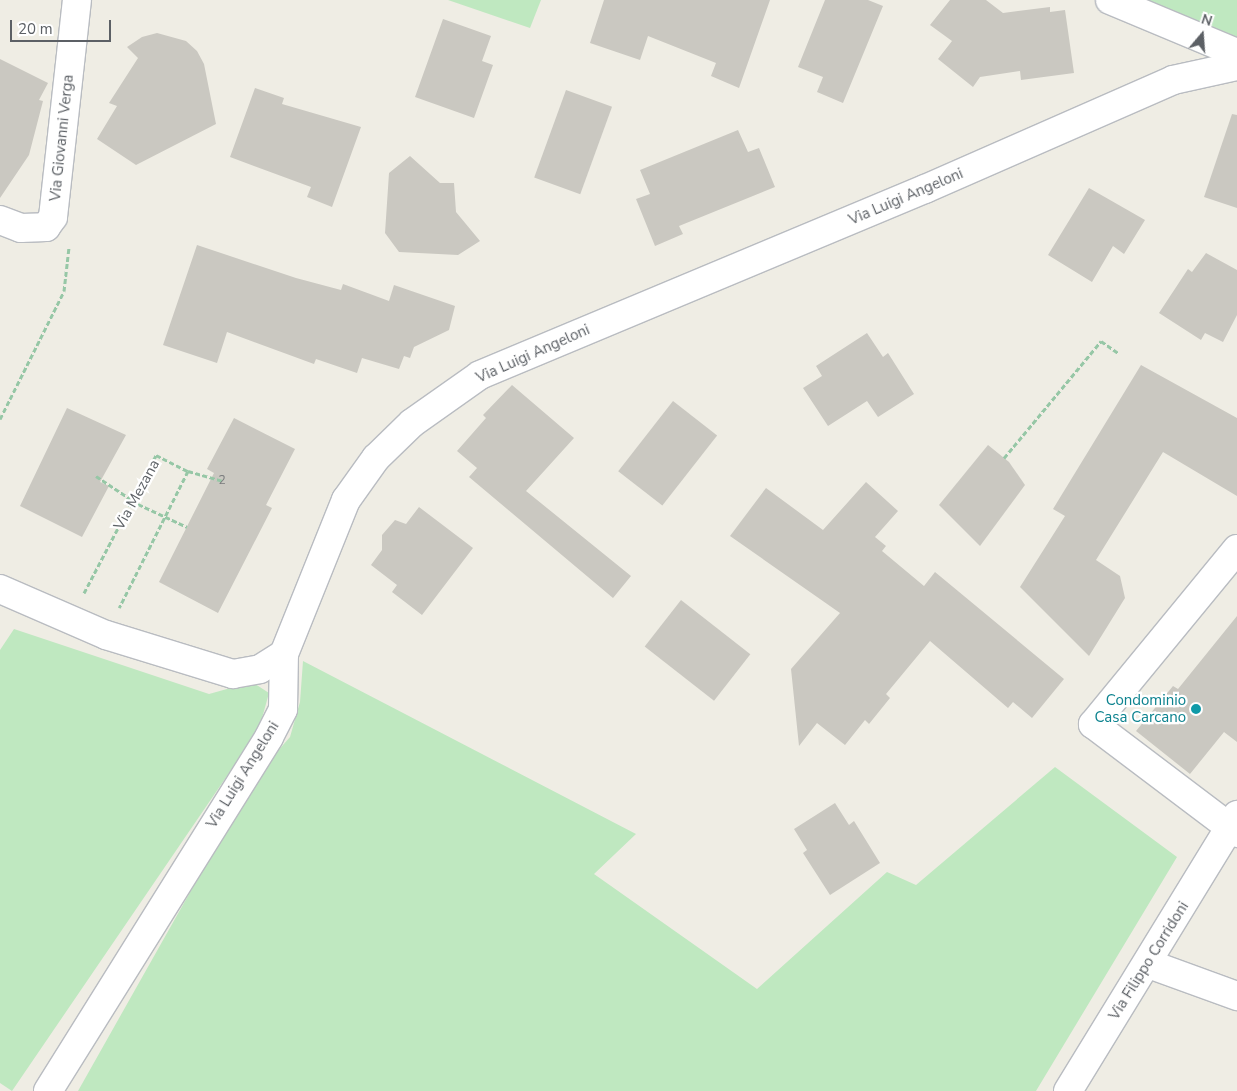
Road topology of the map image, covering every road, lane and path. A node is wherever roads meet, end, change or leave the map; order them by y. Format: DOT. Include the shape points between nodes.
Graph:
graph roads {
  1 [pos="77,0"];
  2 [pos="1110,0"];
  3 [pos="1237,53"];
  4 [pos="1237,66"];
  5 [pos="0,220"];
  6 [pos="46,227"];
  7 [pos="1118,353"];
  8 [pos="0,419"];
  9 [pos="1004,458"];
  10 [pos="188,471"];
  11 [pos="96,476"];
  12 [pos="222,480"];
  13 [pos="133,500"];
  14 [pos="164,518"];
  15 [pos="187,527"];
  16 [pos="1237,549"];
  17 [pos="0,589"];
  18 [pos="70,620"];
  19 [pos="106,635"];
  20 [pos="284,654"];
  21 [pos="1234,826"];
  22 [pos="1149,964"];
  23 [pos="1237,996"];
  24 [pos="48,1091"];
  25 [pos="1068,1091"];
  1 -- 6 [label="street, Via Giovanni Verga" via="53,216"];
  2 -- 3 [label="street"];
  4 -- 20 [label="street, Via Luigi Angeloni" via="1173,80 925,190 480,375 412,423 376,458 346,500"];
  5 -- 6 [label="street" via="21,228"];
  6 -- 8 [label="path" via="68,240 64,291"];
  7 -- 9 [label="path" via="1101,342"];
  10 -- 12 [label="path"];
  10 -- 13 [label="path, Via Mezana" via="156,455"];
  10 -- 14 [label="path"];
  11 -- 13 [label="path"];
  13 -- 14 [label="path"];
  13 -- 18 [label="path, Via Mezana"];
  14 -- 15 [label="path"];
  14 -- 19 [label="path"];
  16 -- 21 [label="street" via="1093,724"];
  17 -- 18 [label="street"];
  18 -- 19 [label="street"];
  19 -- 20 [label="street" via="232,674 260,669"];
  20 -- 24 [label="street, Via Luigi Angeloni" via="283,709 269,737"];
  21 -- 22 [label="street, Via Filippo Corridoni"];
  22 -- 23 [label="street"];
  22 -- 25 [label="street, Via Filippo Corridoni"];
}
